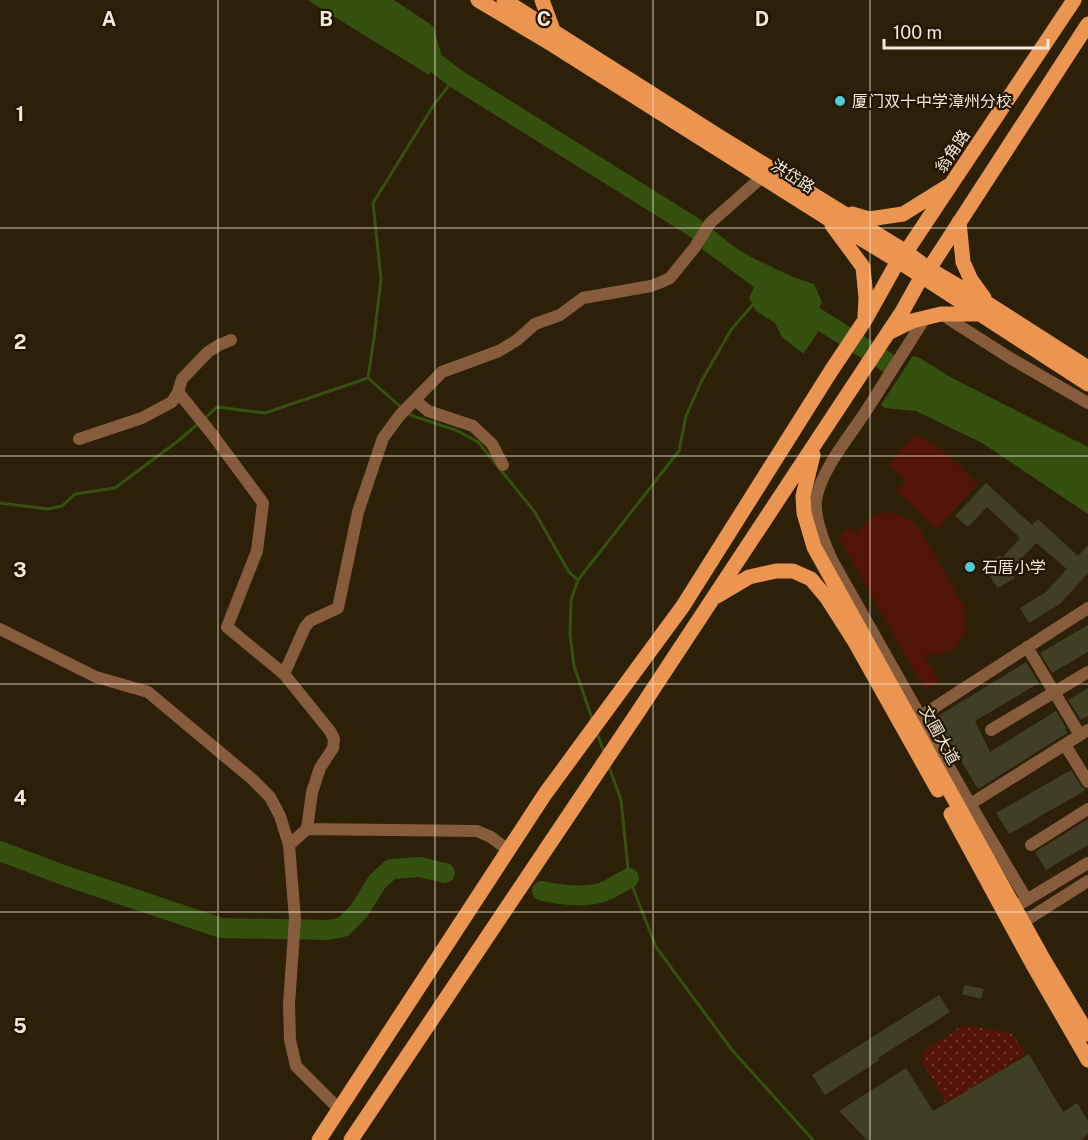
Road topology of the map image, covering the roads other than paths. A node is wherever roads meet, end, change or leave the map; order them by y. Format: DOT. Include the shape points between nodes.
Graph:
graph roads {
  1 [pos="477,0"];
  2 [pos="504,0"];
  3 [pos="542,0"];
  4 [pos="1074,0"];
  5 [pos="1088,24"];
  6 [pos="553,30"];
  7 [pos="762,177"];
  8 [pos="953,183"];
  9 [pos="831,213"];
  10 [pos="959,222"];
  11 [pos="902,256"];
  12 [pos="925,273"];
  13 [pos="984,310"];
  14 [pos="941,314"];
  15 [pos="925,318"];
  16 [pos="865,320"];
  17 [pos="888,333"];
  18 [pos="231,340"];
  19 [pos="1088,368"];
  20 [pos="1088,384"];
  21 [pos="181,396"];
  22 [pos="413,402"];
  23 [pos="1088,403"];
  24 [pos="80,439"];
  25 [pos="816,442"];
  26 [pos="503,465"];
  27 [pos="712,599"];
  28 [pos="1088,608"];
  29 [pos="0,630"];
  30 [pos="1027,647"];
  31 [pos="1088,672"];
  32 [pos="284,674"];
  33 [pos="1053,693"];
  34 [pos="912,722"];
  35 [pos="990,730"];
  36 [pos="1084,733"];
  37 [pos="1065,745"];
  38 [pos="1088,782"];
  39 [pos="965,807"];
  40 [pos="1088,809"];
  41 [pos="307,829"];
  42 [pos="289,845"];
  43 [pos="1031,845"];
  44 [pos="508,850"];
  45 [pos="1088,863"];
  46 [pos="1088,881"];
  47 [pos="1016,907"];
  48 [pos="1018,925"];
  49 [pos="1088,1034"];
  50 [pos="1088,1060"];
  51 [pos="339,1109"];
  52 [pos="319,1140"];
  53 [pos="351,1140"];
  1 -- 7 [label="main road, 洪岱路"];
  2 -- 6 [label="main road"];
  3 -- 6 [label="main road"];
  4 -- 8 [label="main road, 翁角路"];
  5 -- 10 [label="main road"];
  6 -- 9 [label="main road"];
  7 -- 9 [label="main road, 洪岱路"];
  7 -- 22 [label="street" via="710,224 670,278 651,286 583,298 561,315 535,324 499,351 442,372"];
  8 -- 9 [label="main road" via="903,214 869,219"];
  8 -- 11 [label="main road, 翁角路"];
  9 -- 11 [label="main road"];
  9 -- 16 [label="main road" via="863,267"];
  10 -- 12 [label="main road"];
  10 -- 13 [label="main road" via="963,262"];
  11 -- 12 [label="main road"];
  11 -- 16 [label="main road, 翁角路"];
  12 -- 13 [label="main road"];
  12 -- 17 [label="main road"];
  13 -- 14 [label="main road"];
  13 -- 19 [label="main road"];
  13 -- 20 [label="main road"];
  14 -- 15 [label="main road"];
  14 -- 23 [label="street"];
  15 -- 17 [label="main road"];
  15 -- 34 [label="street" via="819,484 816,503 826,547"];
  16 -- 44 [label="main road, 翁角路" via="683,606"];
  17 -- 25 [label="main road"];
  18 -- 21 [label="street" via="208,352 182,379"];
  21 -- 24 [label="street" via="142,417"];
  21 -- 32 [label="street" via="263,503 258,551 226,627"];
  22 -- 26 [label="street" via="473,426 492,444"];
  22 -- 32 [label="street" via="382,438 362,502 338,608 305,627"];
  25 -- 27 [label="main road"];
  25 -- 34 [label="main road, 文圃大道" via="803,496 814,547"];
  27 -- 34 [label="main road, 文圃大道" via="749,577 776,571 793,571 810,579"];
  27 -- 53 [label="main road"];
  28 -- 30 [label="street"];
  29 -- 42 [label="street" via="96,677 148,692 270,797"];
  30 -- 33 [label="street"];
  30 -- 34 [label="street"];
  31 -- 33 [label="street"];
  32 -- 41 [label="street" via="334,739 312,792"];
  33 -- 35 [label="street"];
  33 -- 36 [label="street"];
  34 -- 39 [label="main road, 文圃大道"];
  34 -- 47 [label="main road, 文圃大道"];
  36 -- 37 [label="street"];
  37 -- 38 [label="street"];
  37 -- 39 [label="street"];
  39 -- 47 [label="main road, 文圃大道"];
  40 -- 43 [label="street"];
  41 -- 42 [label="street"];
  41 -- 44 [label="street" via="477,831"];
  42 -- 51 [label="street" via="295,919 290,1040 297,1066"];
  44 -- 51 [label="main road, 翁角路"];
  45 -- 47 [label="street"];
  46 -- 48 [label="street"];
  47 -- 48 [label="main road, 文圃大道"];
  48 -- 49 [label="main road, 文圃大道"];
  48 -- 50 [label="main road, 文圃大道"];
  51 -- 52 [label="main road, 翁角路"];
}
